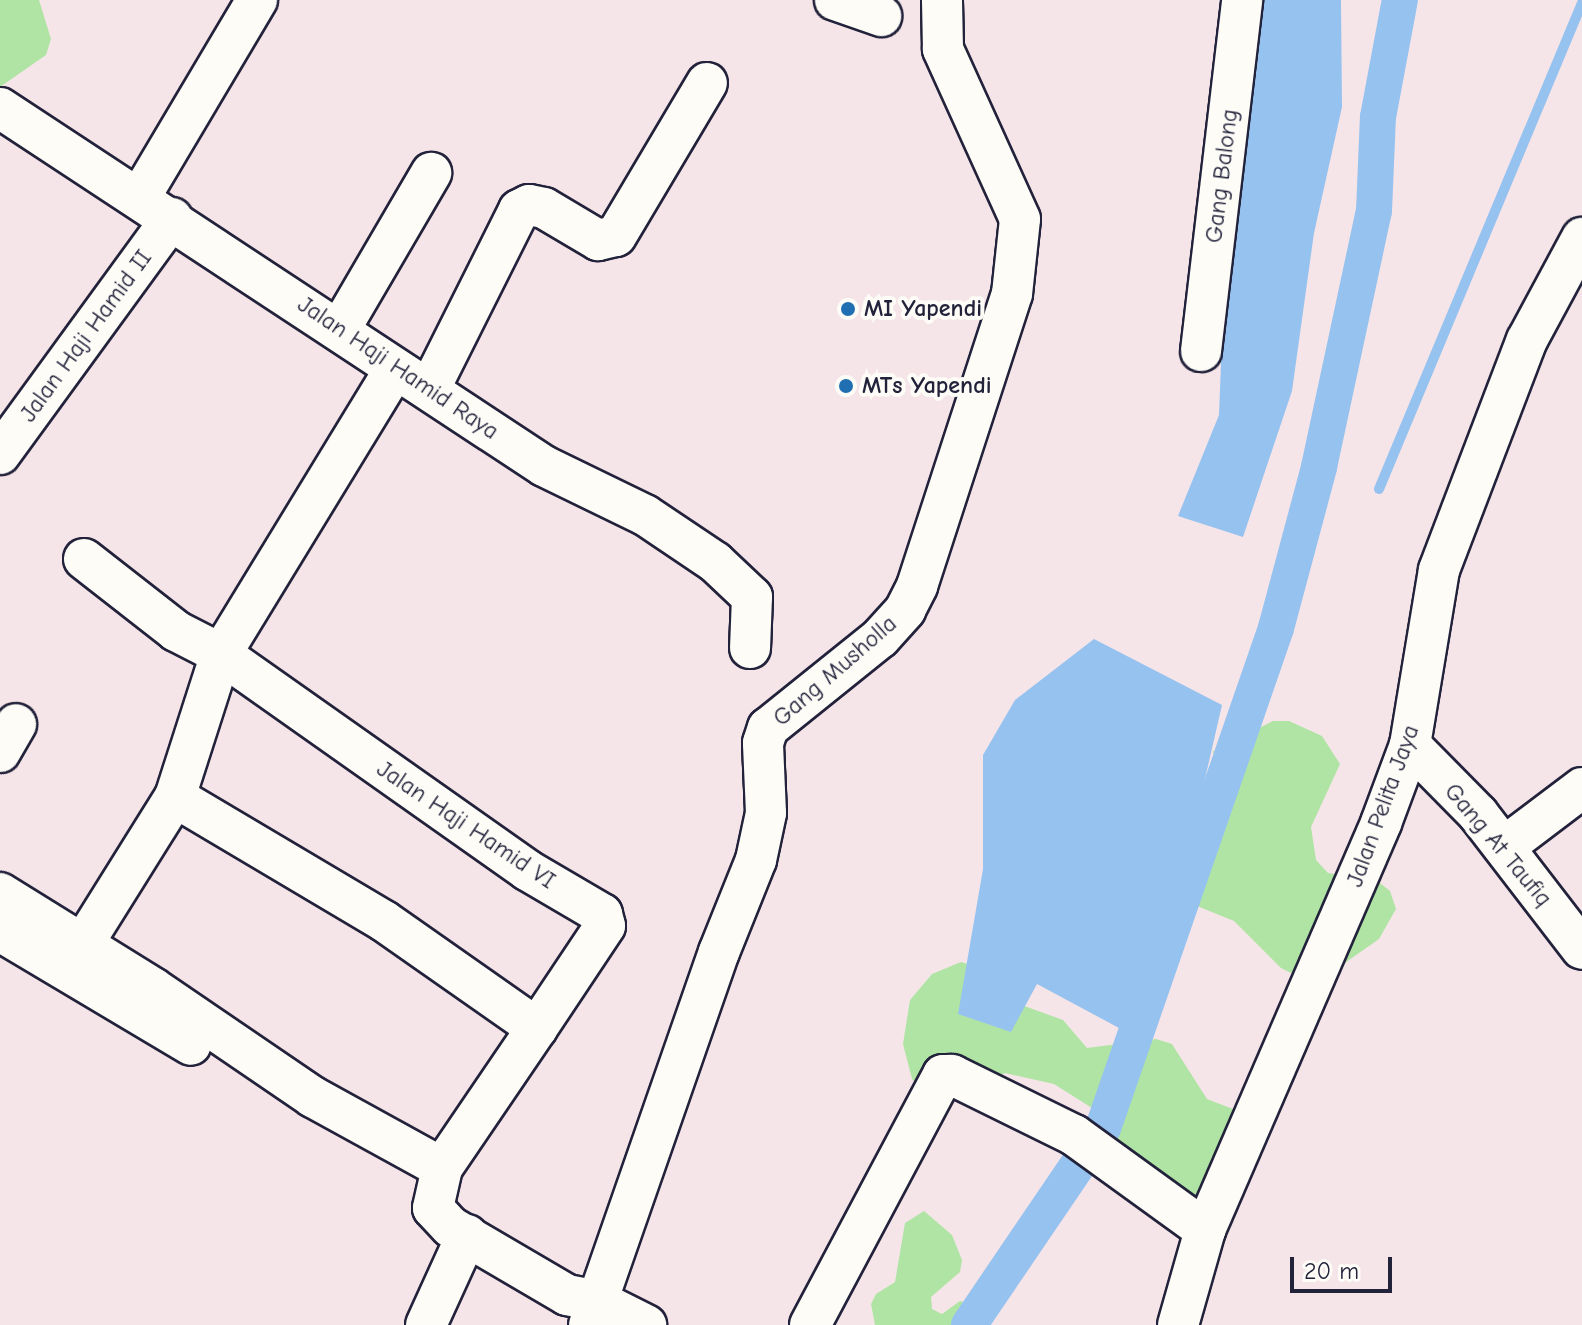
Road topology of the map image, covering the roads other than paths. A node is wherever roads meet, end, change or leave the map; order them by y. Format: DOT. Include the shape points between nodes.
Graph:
graph roads {
  1 [pos="257,0"];
  2 [pos="835,0"];
  3 [pos="942,0"];
  4 [pos="1242,0"];
  5 [pos="881,16"];
  6 [pos="707,83"];
  7 [pos="0,108"];
  8 [pos="431,173"];
  9 [pos="156,208"];
  10 [pos="1582,238"];
  11 [pos="340,329"];
  12 [pos="1201,351"];
  13 [pos="395,369"];
  14 [pos="430,388"];
  15 [pos="0,454"];
  16 [pos="84,559"];
  17 [pos="750,648"];
  18 [pos="221,654"];
  19 [pos="1410,745"];
  20 [pos="1582,788"];
  21 [pos="175,797"];
  22 [pos="1504,847"];
  23 [pos="0,893"];
  24 [pos="0,931"];
  25 [pos="83,944"];
  26 [pos="1582,949"];
  27 [pos="537,1028"];
  28 [pos="440,1178"];
  29 [pos="1205,1230"];
  30 [pos="467,1235"];
  31 [pos="593,1313"];
  32 [pos="426,1325"];
  33 [pos="646,1325"];
  34 [pos="810,1325"];
  35 [pos="1178,1325"];
  1 -- 9 [label="street, Jalan Haji Hamid II"];
  2 -- 5 [label="street"];
  3 -- 31 [label="street, Gang Musholla" via="943,49 1020,219 1012,294 905,610 880,638 768,728 763,743 766,813 756,860"];
  4 -- 12 [label="street, Gang Balong"];
  6 -- 14 [label="street" via="616,236 598,240 544,208 529,205 519,210"];
  7 -- 9 [label="street, Jalan Haji Hamid Raya"];
  8 -- 11 [label="street"];
  9 -- 11 [label="street, Jalan Haji Hamid Raya"];
  9 -- 15 [label="street, Jalan Haji Hamid II"];
  10 -- 19 [label="street, Jalan Pelita Jaya" via="1527,340 1439,570"];
  11 -- 13 [label="street, Jalan Haji Hamid Raya"];
  13 -- 14 [label="street, Jalan Haji Hamid Raya"];
  13 -- 18 [label="street"];
  14 -- 17 [label="street, Jalan Haji Hamid Raya" via="544,466 645,515 745,585 752,597"];
  16 -- 18 [label="street, Jalan Haji Hamid VI" via="176,631"];
  18 -- 21 [label="street"];
  18 -- 27 [label="street, Jalan Haji Hamid VI" via="527,870 602,914 605,926"];
  19 -- 22 [label="street, Gang At Taufiq"];
  19 -- 29 [label="street, Jalan Pelita Jaya"];
  20 -- 22 [label="street"];
  21 -- 25 [label="street"];
  21 -- 27 [label="street" via="384,921"];
  22 -- 26 [label="street, Gang At Taufiq"];
  23 -- 25 [label="street"];
  24 -- 28 [label="street" via="265,1092"];
  25 -- 28 [label="street"];
  27 -- 28 [label="street, Jalan Haji Hamid VI"];
  28 -- 30 [label="street" via="433,1208"];
  29 -- 34 [label="street" via="1074,1135 943,1075"];
  29 -- 35 [label="street, Jalan Pelita Jaya"];
  30 -- 31 [label="street"];
  30 -- 32 [label="street"];
  31 -- 33 [label="street"];
}
